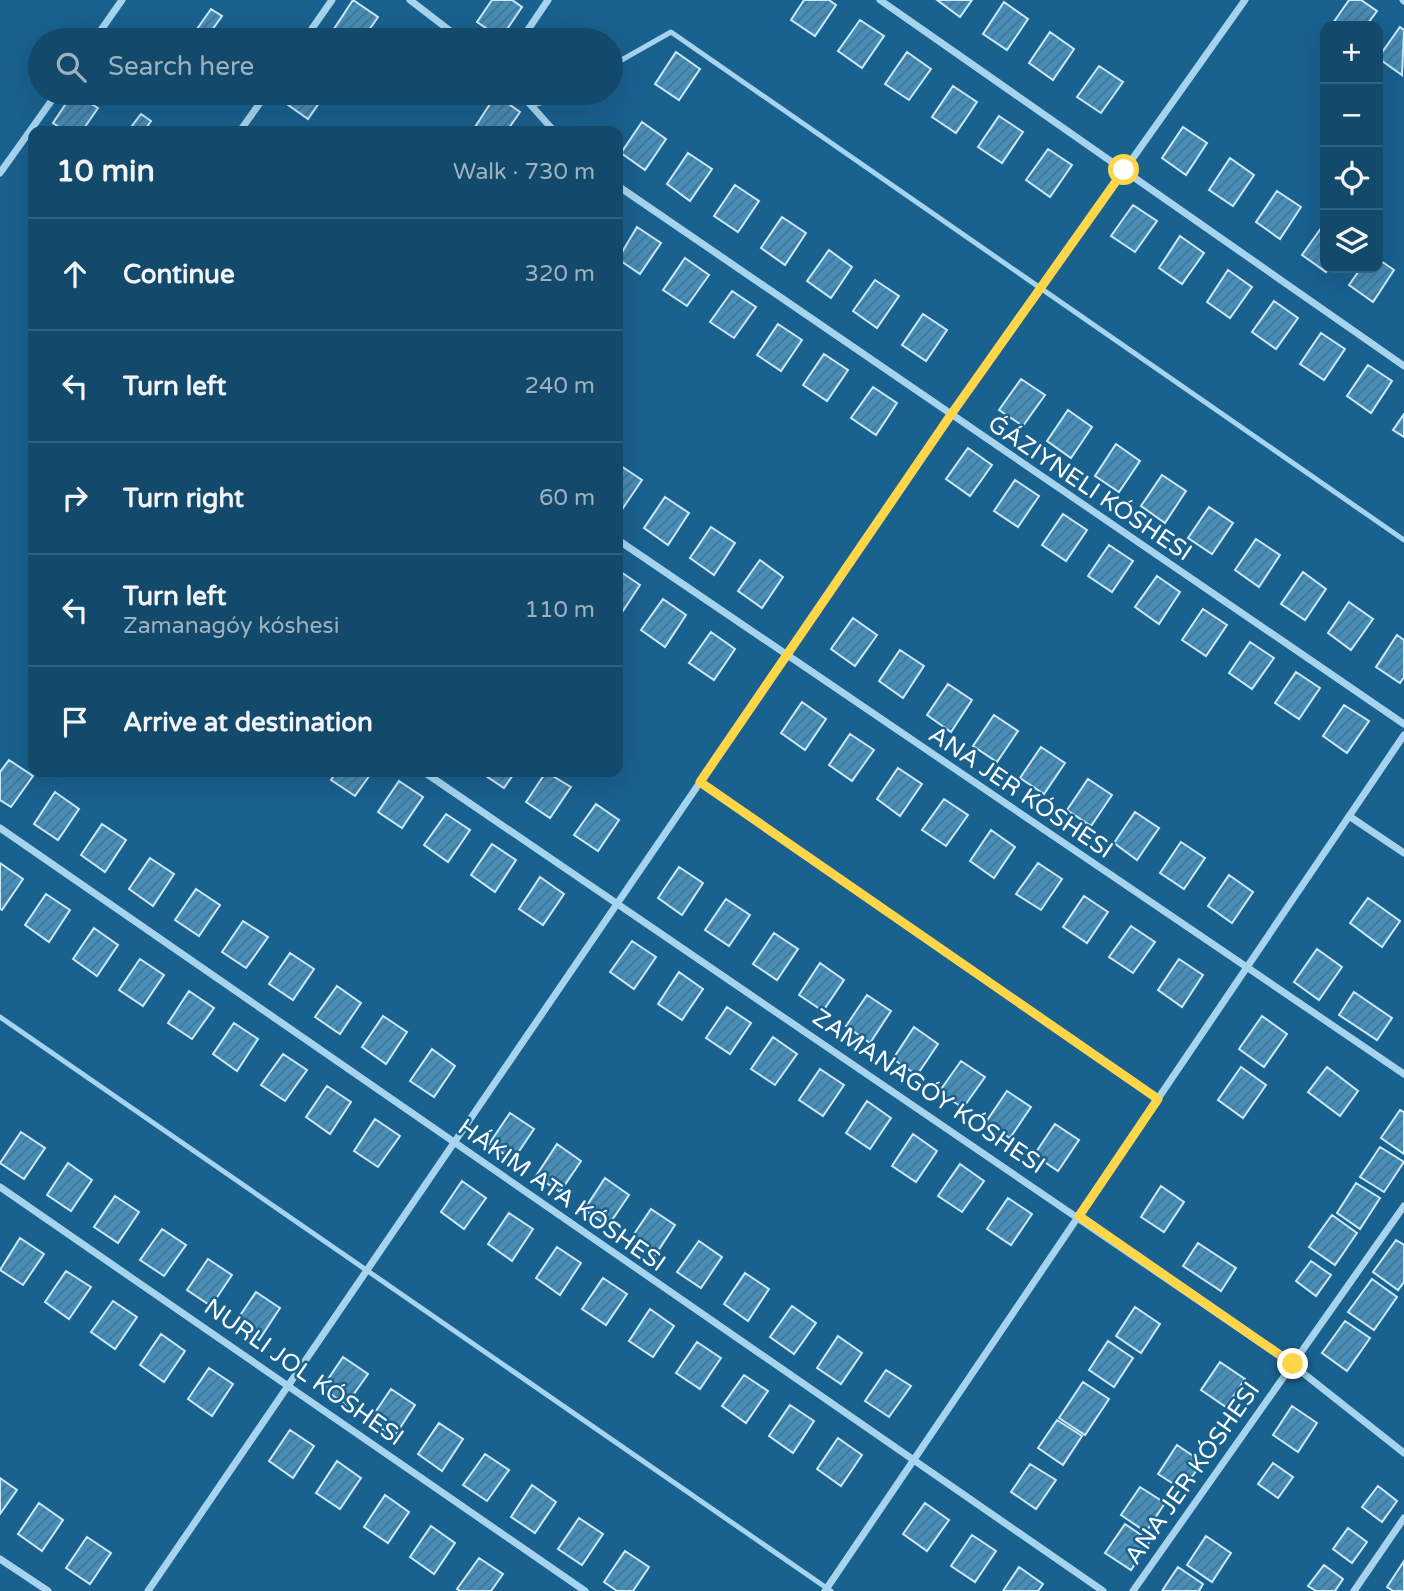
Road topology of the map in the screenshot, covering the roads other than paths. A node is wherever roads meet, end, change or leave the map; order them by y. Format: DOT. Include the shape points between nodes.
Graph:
graph roads {
  1 [pos="122,0"];
  2 [pos="332,0"];
  3 [pos="410,0"];
  4 [pos="548,0"];
  5 [pos="880,0"];
  6 [pos="1245,0"];
  7 [pos="102,28"];
  8 [pos="312,28"];
  9 [pos="447,28"];
  10 [pos="529,28"];
  11 [pos="623,59"];
  12 [pos="48,105"];
  13 [pos="258,105"];
  14 [pos="531,105"];
  15 [pos="33,126"];
  16 [pos="244,126"];
  17 [pos="550,126"];
  18 [pos="28,134"];
  19 [pos="1124,170"];
  20 [pos="0,173"];
  21 [pos="623,189"];
  22 [pos="1041,289"];
  23 [pos="1404,366"];
  24 [pos="950,416"];
  25 [pos="1404,540"];
  26 [pos="623,543"];
  27 [pos="787,655"];
  28 [pos="1404,724"];
  29 [pos="1404,735"];
  30 [pos="431,777"];
  31 [pos="700,782"];
  32 [pos="1349,816"];
  33 [pos="0,828"];
  34 [pos="1404,853"];
  35 [pos="617,904"];
  36 [pos="1247,970"];
  37 [pos="0,1017"];
  38 [pos="1404,1074"];
  39 [pos="1158,1099"];
  40 [pos="453,1143"];
  41 [pos="0,1187"];
  42 [pos="1404,1206"];
  43 [pos="1079,1216"];
  44 [pos="367,1270"];
  45 [pos="1293,1364"];
  46 [pos="289,1384"];
  47 [pos="1404,1453"];
  48 [pos="913,1461"];
  49 [pos="1404,1518"];
  50 [pos="0,1559"];
  51 [pos="828,1590"];
  52 [pos="48,1591"];
  53 [pos="148,1591"];
  54 [pos="585,1591"];
  55 [pos="1103,1591"];
  56 [pos="1133,1591"];
  57 [pos="1354,1591"];
  1 -- 7 [label="street"];
  2 -- 8 [label="street"];
  3 -- 9 [label="street"];
  4 -- 10 [label="street"];
  5 -- 19 [label="street"];
  6 -- 19 [label="street"];
  11 -- 22 [label="lane" via="671,32"];
  12 -- 15 [label="street"];
  13 -- 16 [label="street"];
  14 -- 17 [label="street"];
  18 -- 20 [label="street"];
  19 -- 22 [label="street"];
  19 -- 23 [label="street"];
  21 -- 24 [label="street, ǴÁZIYNELI KÓSHESI"];
  22 -- 24 [label="street"];
  22 -- 25 [label="lane"];
  24 -- 27 [label="street"];
  24 -- 28 [label="street, ǴÁZIYNELI KÓSHESI"];
  26 -- 27 [label="street, ANA JER KÓSHESI"];
  27 -- 31 [label="street"];
  27 -- 36 [label="street, ANA JER KÓSHESI"];
  29 -- 32 [label="street"];
  30 -- 35 [label="street, ZAMANAGÓY KÓSHESI"];
  31 -- 35 [label="street"];
  31 -- 39 [label="lane"];
  32 -- 34 [label="street"];
  32 -- 36 [label="street"];
  33 -- 40 [label="street, HÁKIM ATA KÓSHESI"];
  35 -- 40 [label="street"];
  35 -- 43 [label="street, ZAMANAGÓY KÓSHESI"];
  36 -- 38 [label="street, ANA JER KÓSHESI"];
  36 -- 39 [label="street"];
  37 -- 44 [label="lane"];
  39 -- 43 [label="street"];
  40 -- 44 [label="street"];
  40 -- 48 [label="street, HÁKIM ATA KÓSHESI"];
  41 -- 46 [label="street"];
  42 -- 45 [label="street, ANA JER KÓSHESI"];
  43 -- 45 [label="street, ZAMANAGÓY KÓSHESI"];
  43 -- 48 [label="street"];
  44 -- 46 [label="street"];
  44 -- 51 [label="lane"];
  45 -- 47 [label="street, ZAMANAGÓY KÓSHESI"];
  45 -- 56 [label="street, ANA JER KÓSHESI"];
  46 -- 53 [label="street"];
  46 -- 54 [label="street"];
  48 -- 51 [label="street"];
  48 -- 55 [label="street, HÁKIM ATA KÓSHESI"];
  49 -- 57 [label="street"];
  50 -- 52 [label="street"];
}
